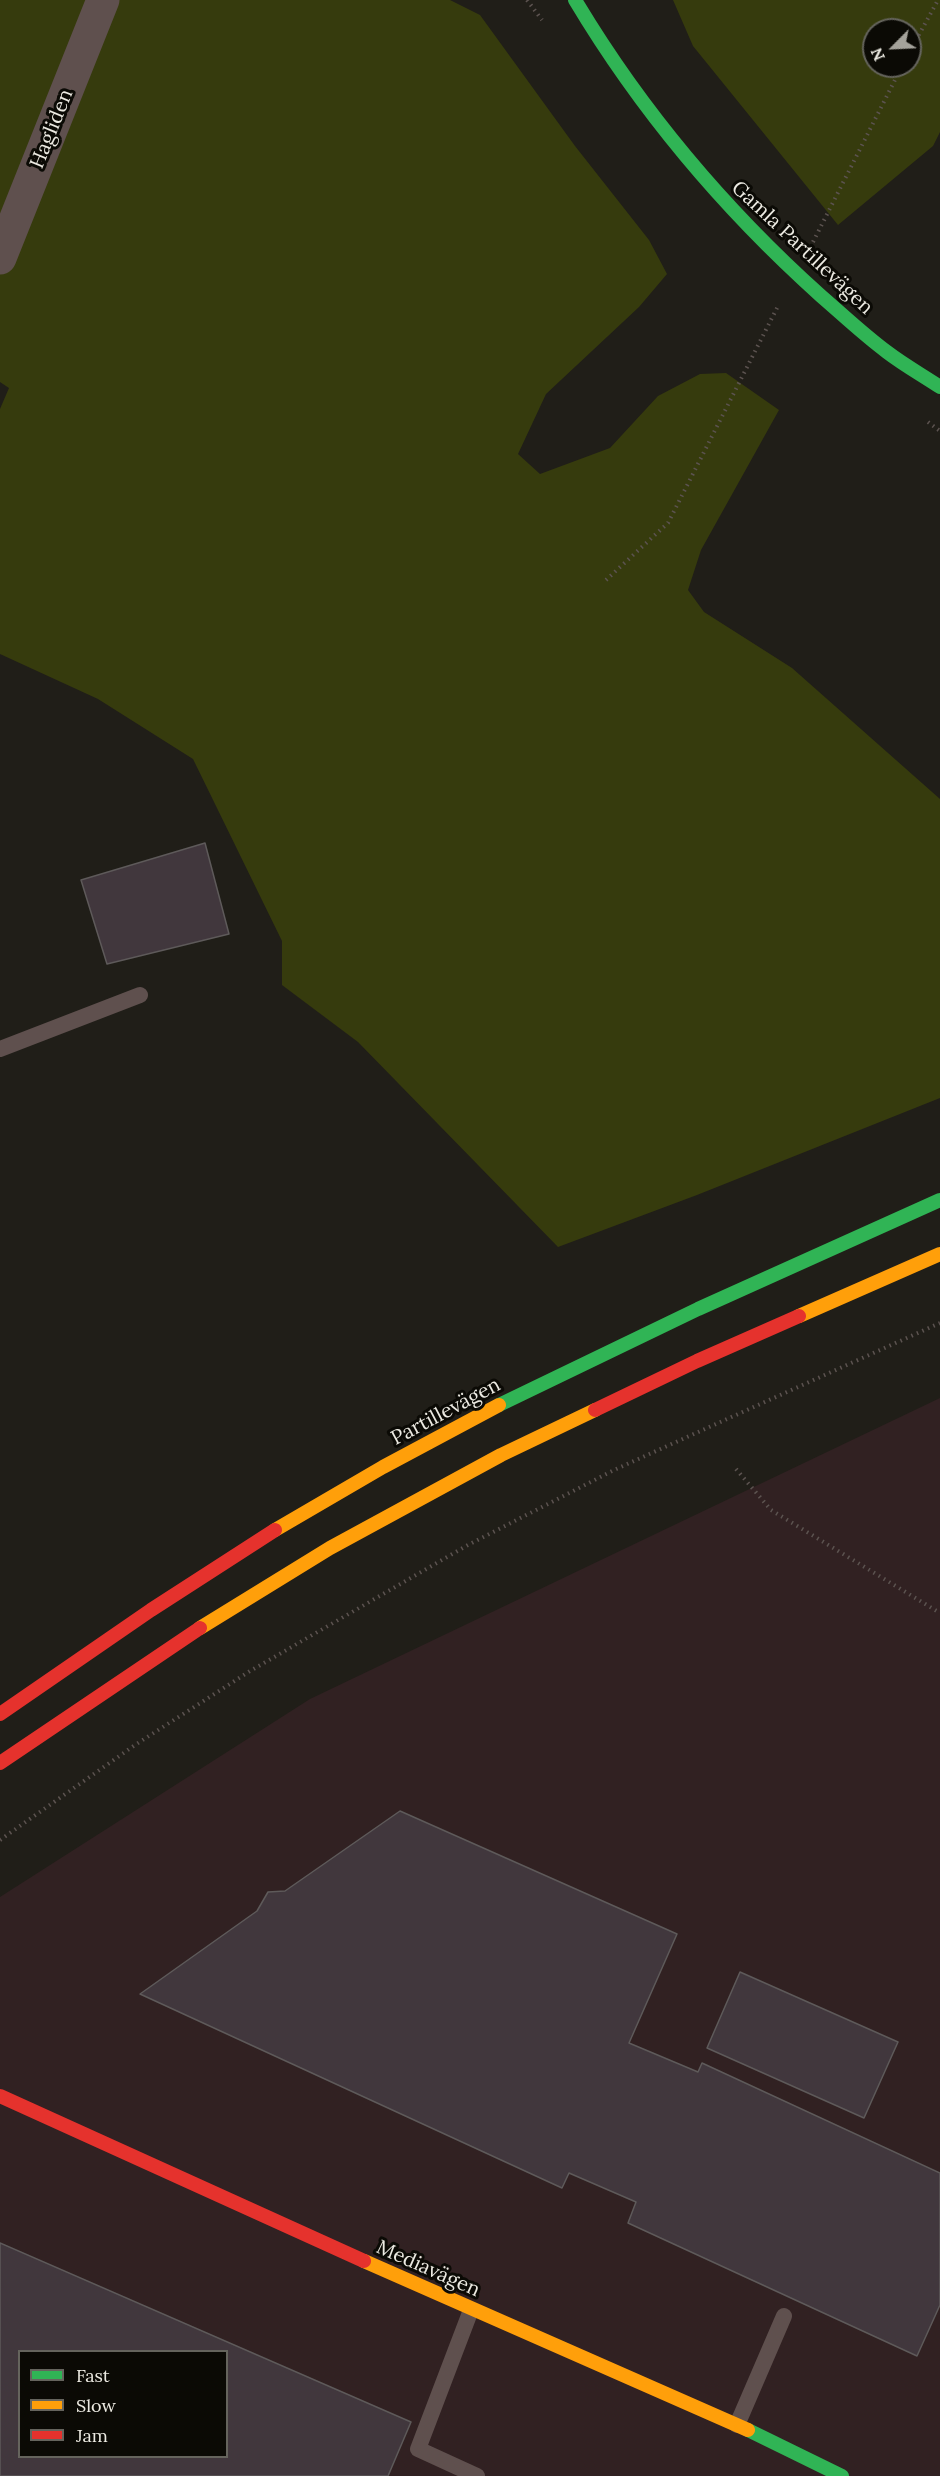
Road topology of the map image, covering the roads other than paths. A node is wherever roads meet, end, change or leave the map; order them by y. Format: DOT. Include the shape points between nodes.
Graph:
graph roads {
  1 [pos="103,0"];
  2 [pos="575,0"];
  3 [pos="0,258"];
  4 [pos="940,387"];
  5 [pos="140,995"];
  6 [pos="0,1049"];
  7 [pos="940,1200"];
  8 [pos="940,1254"];
  9 [pos="0,1714"];
  10 [pos="0,1763"];
  11 [pos="0,2096"];
  12 [pos="471,2310"];
  13 [pos="784,2316"];
  14 [pos="737,2425"];
  15 [pos="477,2476"];
  16 [pos="842,2476"];
  1 -- 3 [label="street, Hagliden"];
  2 -- 4 [label="street, Gamla Partillevägen" via="593,33 653,117 726,207 797,275 887,351"];
  5 -- 6 [label="lane"];
  7 -- 9 [label="street, Partillevägen" via="681,1316 474,1418 305,1512 140,1616"];
  8 -- 10 [label="street" via="697,1361 501,1455 320,1554 166,1649"];
  11 -- 12 [label="street, Mediavägen"];
  12 -- 14 [label="street, Mediavägen"];
  12 -- 15 [label="lane" via="418,2449"];
  13 -- 14 [label="lane"];
  14 -- 16 [label="street, Mediavägen"];
}
